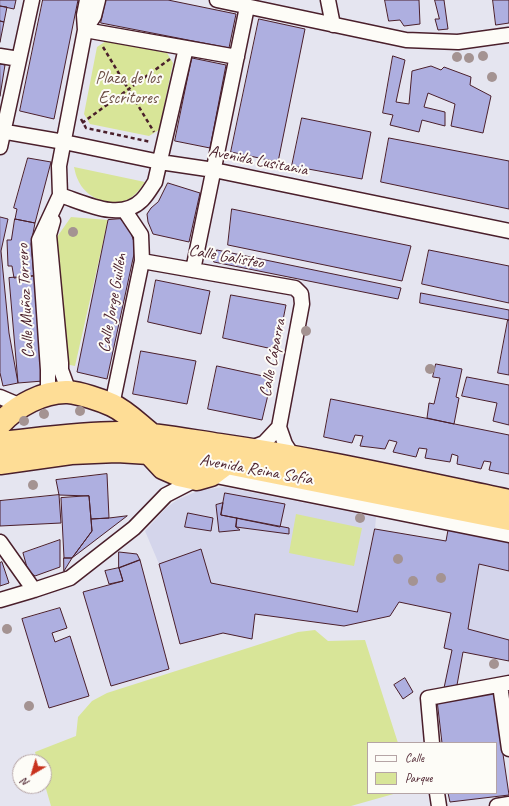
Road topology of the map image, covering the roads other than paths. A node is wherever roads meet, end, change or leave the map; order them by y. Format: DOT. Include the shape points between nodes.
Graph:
graph roads {
  1 [pos="32,0"];
  2 [pos="87,0"];
  3 [pos="98,0"];
  4 [pos="217,0"];
  5 [pos="328,0"];
  6 [pos="247,7"];
  7 [pos="333,25"];
  8 [pos="85,30"];
  9 [pos="509,34"];
  10 [pos="186,48"];
  11 [pos="0,56"];
  12 [pos="237,57"];
  13 [pos="19,60"];
  14 [pos="1,131"];
  15 [pos="64,142"];
  16 [pos="0,147"];
  17 [pos="160,162"];
  18 [pos="214,170"];
  19 [pos="60,195"];
  20 [pos="125,210"];
  21 [pos="509,231"];
  22 [pos="142,261"];
  23 [pos="193,270"];
  24 [pos="301,294"];
  25 [pos="69,392"];
  26 [pos="48,394"];
  27 [pos="0,397"];
  28 [pos="112,405"];
  29 [pos="21,406"];
  30 [pos="0,424"];
  31 [pos="278,427"];
  32 [pos="0,443"];
  33 [pos="248,449"];
  34 [pos="155,452"];
  35 [pos="294,458"];
  36 [pos="0,462"];
  37 [pos="211,473"];
  38 [pos="166,495"];
  39 [pos="509,501"];
  40 [pos="509,519"];
  41 [pos="509,535"];
  42 [pos="0,542"];
  43 [pos="34,590"];
  44 [pos="0,600"];
  45 [pos="505,684"];
  46 [pos="432,742"];
  47 [pos="509,743"];
  48 [pos="437,794"];
  49 [pos="509,804"];
  50 [pos="438,806"];
  51 [pos="497,806"];
  1 -- 13 [label="street"];
  2 -- 8 [label="street"];
  3 -- 8 [label="street" via="94,16"];
  4 -- 6 [label="street"];
  5 -- 7 [label="street"];
  6 -- 7 [label="street"];
  6 -- 12 [label="street"];
  7 -- 9 [label="street" via="406,40 458,42"];
  8 -- 10 [label="street"];
  8 -- 15 [label="street"];
  10 -- 12 [label="street"];
  10 -- 17 [label="street" via="162,142"];
  11 -- 13 [label="street"];
  12 -- 18 [label="street"];
  13 -- 14 [label="street"];
  14 -- 15 [label="street, Avenida Lusitania"];
  14 -- 16 [label="street"];
  15 -- 17 [label="street, Avenida Lusitania"];
  15 -- 19 [label="street" via="59,166"];
  17 -- 18 [label="street, Avenida Lusitania"];
  17 -- 20 [label="street" via="155,182 142,200"];
  18 -- 21 [label="street, Avenida Lusitania"];
  18 -- 23 [label="street"];
  19 -- 20 [label="street" via="103,209"];
  19 -- 25 [label="street, Calle Muñoz Torrero" via="49,235 61,370"];
  19 -- 26 [label="street, Calle Muñoz Torrero" via="39,240"];
  20 -- 22 [label="street, Calle Jorge Guillén" via="140,235"];
  22 -- 23 [label="street, Calle Galisteo"];
  22 -- 28 [label="street, Calle Jorge Guillén"];
  23 -- 24 [label="street, Calle Galisteo" via="295,288"];
  24 -- 31 [label="street, Calle Cáparra" via="302,304"];
  25 -- 26 [label="highway"];
  25 -- 28 [label="highway"];
  26 -- 29 [label="highway"];
  27 -- 29 [label="street"];
  28 -- 34 [label="highway" via="124,413"];
  29 -- 30 [label="highway"];
  31 -- 33 [label="street" via="264,443"];
  31 -- 35 [label="street"];
  32 -- 34 [label="highway, Avenida Reina Sofía" via="118,433"];
  33 -- 34 [label="highway, Avenida Reina Sofía"];
  33 -- 35 [label="highway, Avenida Reina Sofía"];
  34 -- 36 [label="highway, Avenida Reina Sofía" via="71,453"];
  34 -- 37 [label="highway, Avenida Reina Sofía"];
  34 -- 37 [label="highway" via="178,475"];
  34 -- 38 [label="street"];
  35 -- 39 [label="highway, Avenida Reina Sofía"];
  37 -- 38 [label="street"];
  37 -- 40 [label="highway, Avenida Reina Sofía"];
  37 -- 41 [label="street, Avenida Reina Sofía"];
  38 -- 43 [label="street" via="134,528 70,578"];
  42 -- 43 [label="street"];
  43 -- 44 [label="street"];
  45 -- 46 [label="street" via="428,698"];
  45 -- 47 [label="street"];
  48 -- 50 [label="street"];
  49 -- 51 [label="street"];
}
